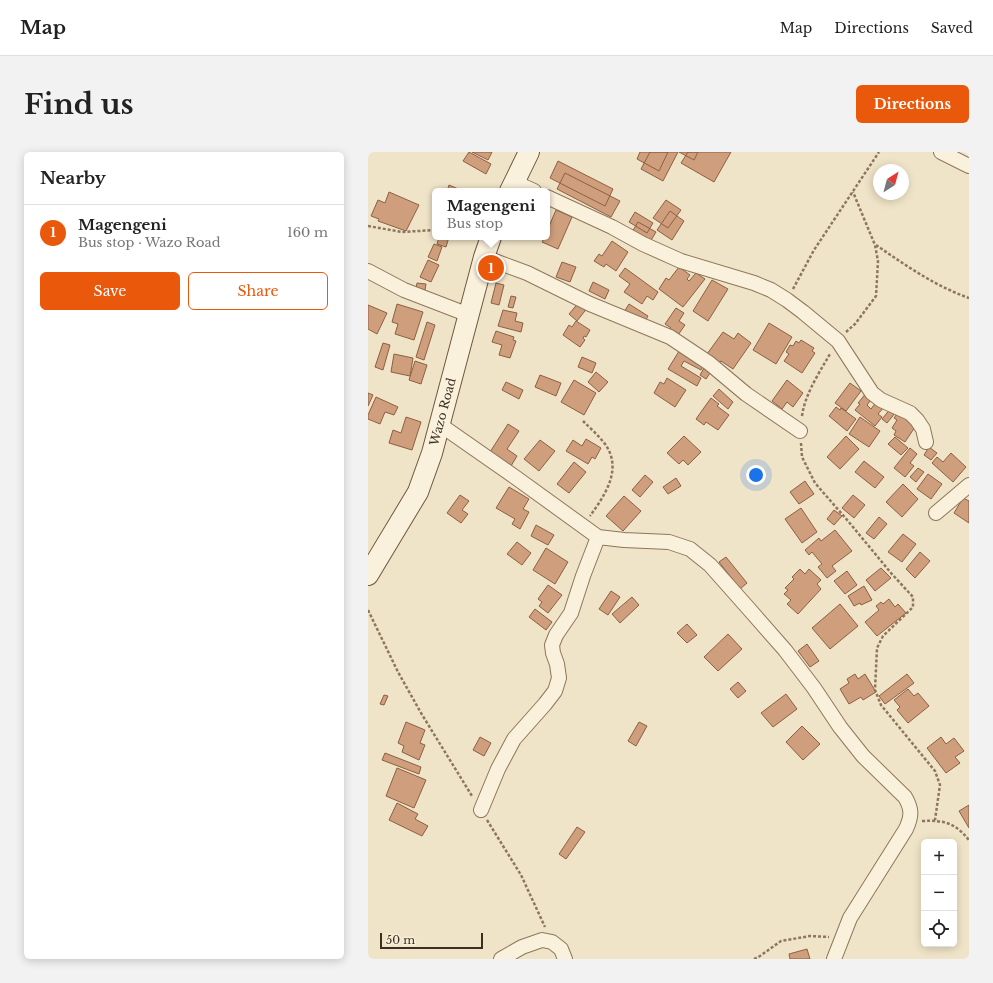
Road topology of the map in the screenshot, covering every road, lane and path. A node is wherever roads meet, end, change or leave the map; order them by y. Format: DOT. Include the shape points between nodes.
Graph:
graph roads {
  1 [pos="529,152"];
  2 [pos="879,152"];
  3 [pos="942,152"];
  4 [pos="969,166"];
  5 [pos="512,186"];
  6 [pos="853,192"];
  7 [pos="550,198"];
  8 [pos="368,226"];
  9 [pos="432,230"];
  10 [pos="491,240"];
  11 [pos="876,245"];
  12 [pos="484,257"];
  13 [pos="368,271"];
  14 [pos="969,298"];
  15 [pos="787,300"];
  16 [pos="469,315"];
  17 [pos="838,341"];
  18 [pos="583,421"];
  19 [pos="439,424"];
  20 [pos="800,431"];
  21 [pos="926,442"];
  22 [pos="969,485"];
  23 [pos="936,513"];
  24 [pos="583,526"];
  25 [pos="598,537"];
  26 [pos="368,575"];
  27 [pos="368,610"];
  28 [pos="481,810"];
  29 [pos="935,820"];
  30 [pos="910,822"];
  31 [pos="969,840"];
  32 [pos="843,937"];
  33 [pos="552,942"];
  34 [pos="501,959"];
  35 [pos="565,959"];
  36 [pos="754,959"];
  37 [pos="834,959"];
  1 -- 5 [label="main road"];
  2 -- 6 [label="path"];
  3 -- 4 [label="street"];
  6 -- 11 [label="path"];
  6 -- 15 [label="path" via="814,250"];
  7 -- 15 [label="street" via="681,261 754,283"];
  8 -- 9 [label="path" via="402,232"];
  10 -- 12 [label="main road, Wazo Road"];
  11 -- 14 [label="path" via="936,284"];
  11 -- 17 [label="path" via="876,296 855,324"];
  12 -- 16 [label="main road, Wazo Road"];
  12 -- 20 [label="street" via="527,273 590,304 670,337 710,363 746,394"];
  13 -- 16 [label="street" via="404,290"];
  15 -- 17 [label="street"];
  16 -- 19 [label="main road, Wazo Road"];
  17 -- 20 [label="path" via="811,390 803,409"];
  17 -- 21 [label="street" via="872,393 918,420"];
  18 -- 24 [label="path" via="605,444 611,457 612,470 604,495"];
  19 -- 24 [label="street"];
  19 -- 26 [label="main road, Wazo Road" via="418,492"];
  20 -- 29 [label="path" via="802,457 815,483 913,597 913,607 883,636 877,648 875,690 881,706 935,770 940,784"];
  22 -- 23 [label="street"];
  24 -- 25 [label="street"];
  25 -- 28 [label="street" via="571,613 552,645 559,678 555,691 514,739"];
  25 -- 30 [label="street" via="669,542 690,549 710,565 785,650 863,756 905,797 911,813"];
  27 -- 28 [label="path" via="421,713"];
  28 -- 33 [label="path" via="521,875"];
  29 -- 30 [label="path"];
  29 -- 31 [label="path" via="950,823"];
  30 -- 32 [label="street" via="850,918"];
  32 -- 36 [label="path" via="810,936 781,941"];
  32 -- 37 [label="street"];
  33 -- 34 [label="street" via="542,940 522,947"];
  33 -- 35 [label="street" via="561,949"];
}
